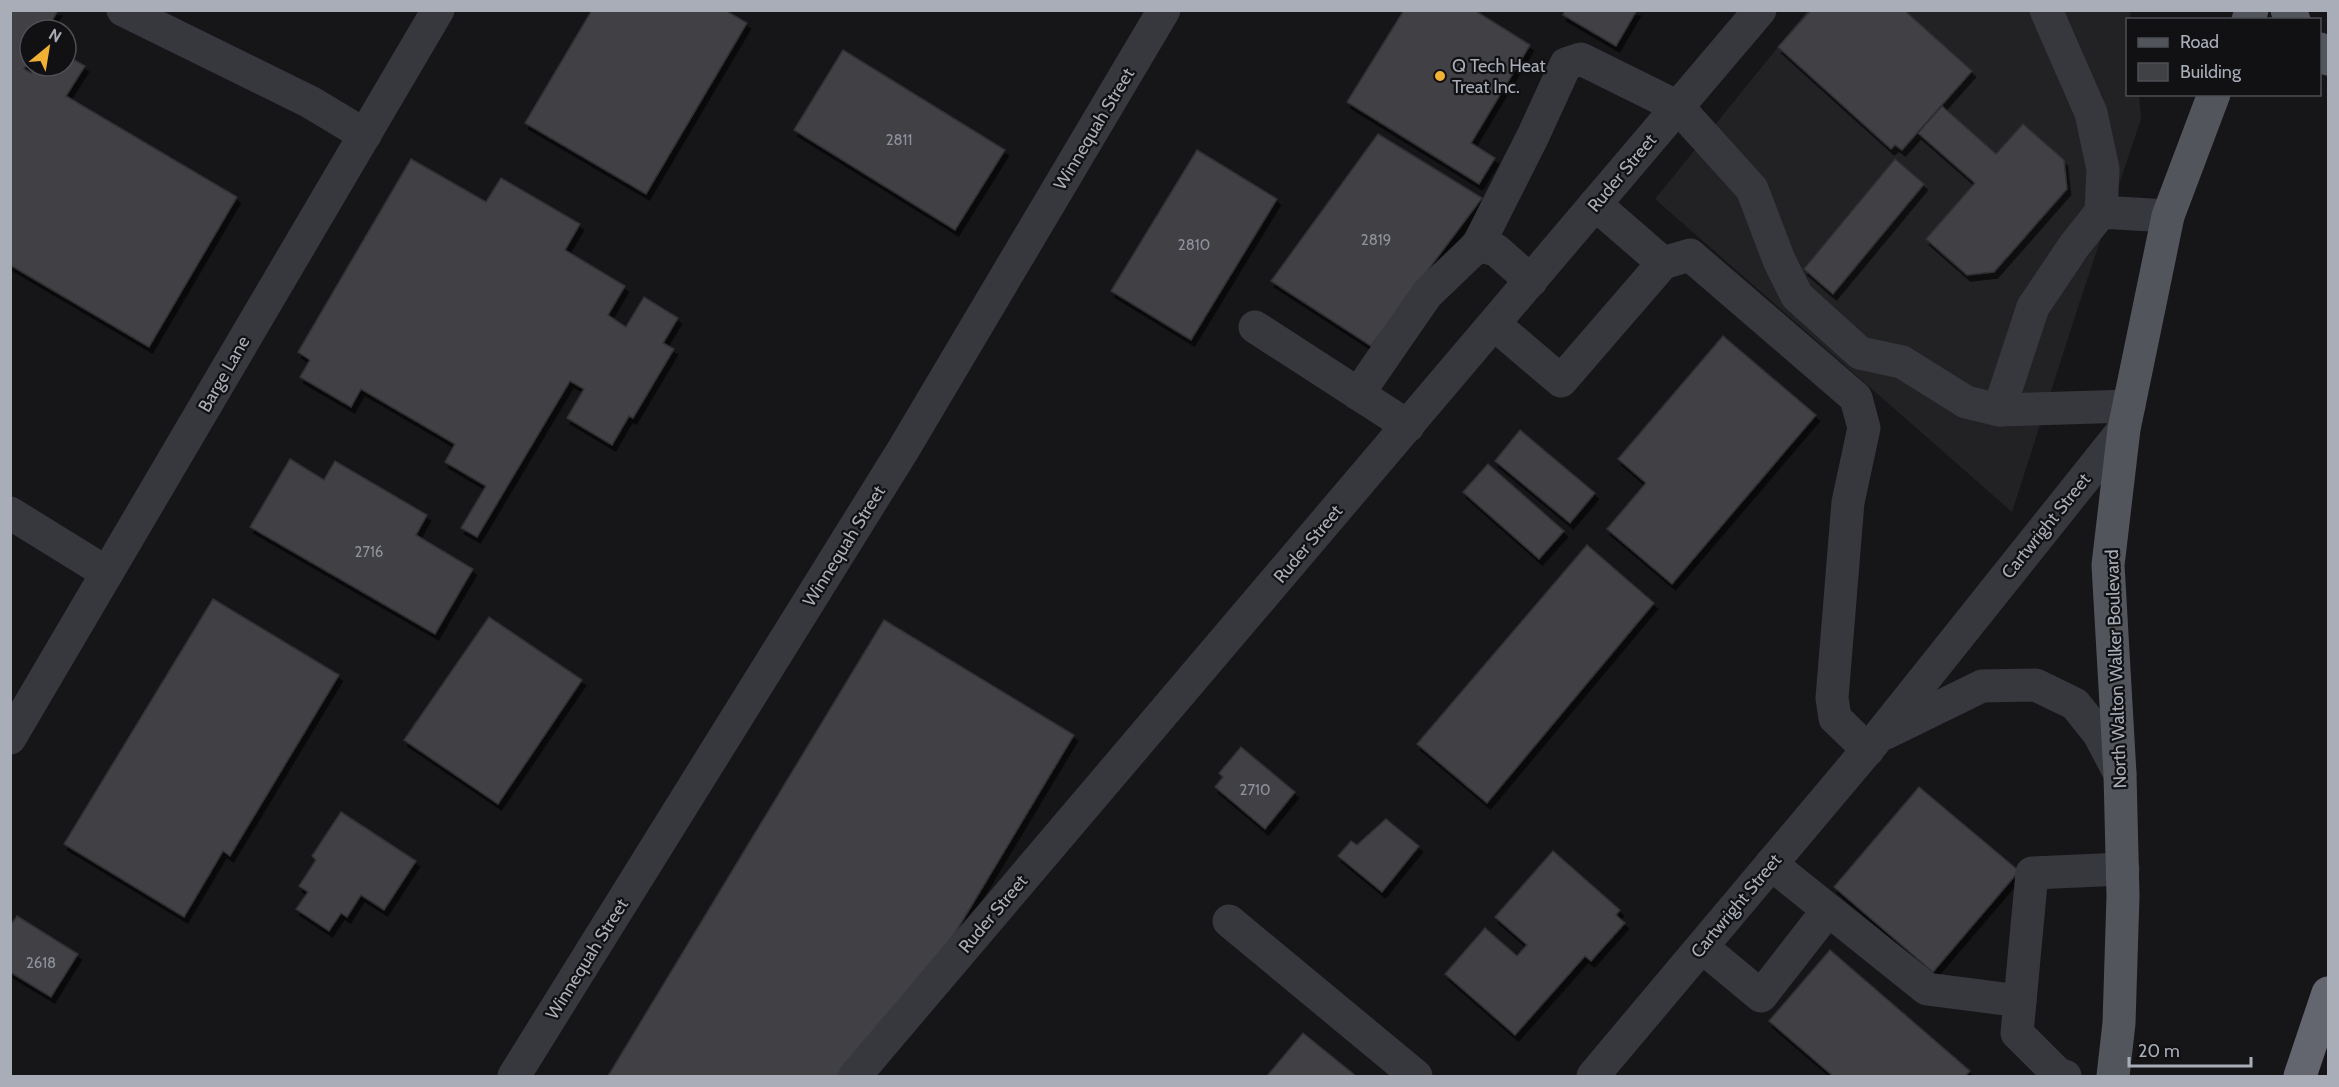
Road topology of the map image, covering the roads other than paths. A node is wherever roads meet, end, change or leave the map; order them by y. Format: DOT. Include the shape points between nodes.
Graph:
graph roads {
  1 [pos="123,10"];
  2 [pos="438,10"];
  3 [pos="1164,10"];
  4 [pos="1760,10"];
  5 [pos="2046,10"];
  6 [pos="2213,96"];
  7 [pos="1678,107"];
  8 [pos="365,135"];
  9 [pos="1595,204"];
  10 [pos="2101,212"];
  11 [pos="2168,216"];
  12 [pos="1478,244"];
  13 [pos="1663,263"];
  14 [pos="1531,281"];
  15 [pos="1494,324"];
  16 [pos="1255,327"];
  17 [pos="1358,394"];
  18 [pos="1999,410"];
  19 [pos="2126,417"];
  20 [pos="1408,426"];
  21 [pos="10,513"];
  22 [pos="107,573"];
  23 [pos="10,738"];
  24 [pos="1873,743"];
  25 [pos="2120,774"];
  26 [pos="1771,864"];
  27 [pos="2123,869"];
  28 [pos="1828,910"];
  29 [pos="1229,921"];
  30 [pos="1702,947"];
  31 [pos="2328,993"];
  32 [pos="2020,1001"];
  33 [pos="514,1077"];
  34 [pos="855,1077"];
  35 [pos="1416,1077"];
  36 [pos="1593,1077"];
  37 [pos="2065,1077"];
  38 [pos="2113,1077"];
  39 [pos="2300,1077"];
  1 -- 8 [label="street" via="310,102"];
  2 -- 8 [label="street, Barge Lane"];
  3 -- 33 [label="street, Winnequah Street" via="903,450"];
  4 -- 7 [label="street, Ruder Street"];
  5 -- 10 [label="street" via="2091,113 2103,169"];
  6 -- 11 [label="main road, North Walton Walker Boulevard"];
  7 -- 9 [label="street, Ruder Street"];
  7 -- 12 [label="street" via="1581,59 1566,64"];
  7 -- 18 [label="street" via="1752,189 1797,296 1860,353 1902,362 1966,402"];
  8 -- 22 [label="street, Barge Lane"];
  9 -- 13 [label="street"];
  9 -- 14 [label="street, Ruder Street"];
  10 -- 11 [label="street"];
  10 -- 18 [label="street" via="2033,307"];
  11 -- 19 [label="main road, North Walton Walker Boulevard"];
  12 -- 14 [label="street" via="1496,249"];
  12 -- 17 [label="street" via="1427,294"];
  13 -- 15 [label="street" via="1561,381"];
  13 -- 24 [label="street" via="1690,255 1856,398 1864,428 1848,502 1832,698 1835,718"];
  14 -- 15 [label="street, Ruder Street"];
  15 -- 20 [label="street, Ruder Street"];
  16 -- 17 [label="street"];
  17 -- 20 [label="street"];
  18 -- 19 [label="street"];
  19 -- 24 [label="street, Cartwright Street"];
  19 -- 25 [label="main road, North Walton Walker Boulevard" via="2108,565"];
  20 -- 34 [label="street, Ruder Street"];
  21 -- 22 [label="street"];
  22 -- 23 [label="street, Barge Lane"];
  24 -- 25 [label="street, Cartwright Street" via="1982,686 2036,685 2075,704 2099,734"];
  24 -- 26 [label="street, Cartwright Street"];
  25 -- 27 [label="main road, North Walton Walker Boulevard"];
  26 -- 28 [label="street"];
  26 -- 30 [label="street, Cartwright Street"];
  27 -- 32 [label="street" via="2032,873"];
  27 -- 38 [label="main road, North Walton Walker Boulevard" via="2119,1023"];
  28 -- 30 [label="street" via="1761,996"];
  28 -- 32 [label="street" via="1927,989"];
  29 -- 35 [label="street"];
  30 -- 36 [label="street, Cartwright Street"];
  31 -- 39 [label="highway"];
  32 -- 37 [label="street" via="2017,1034"];
}
